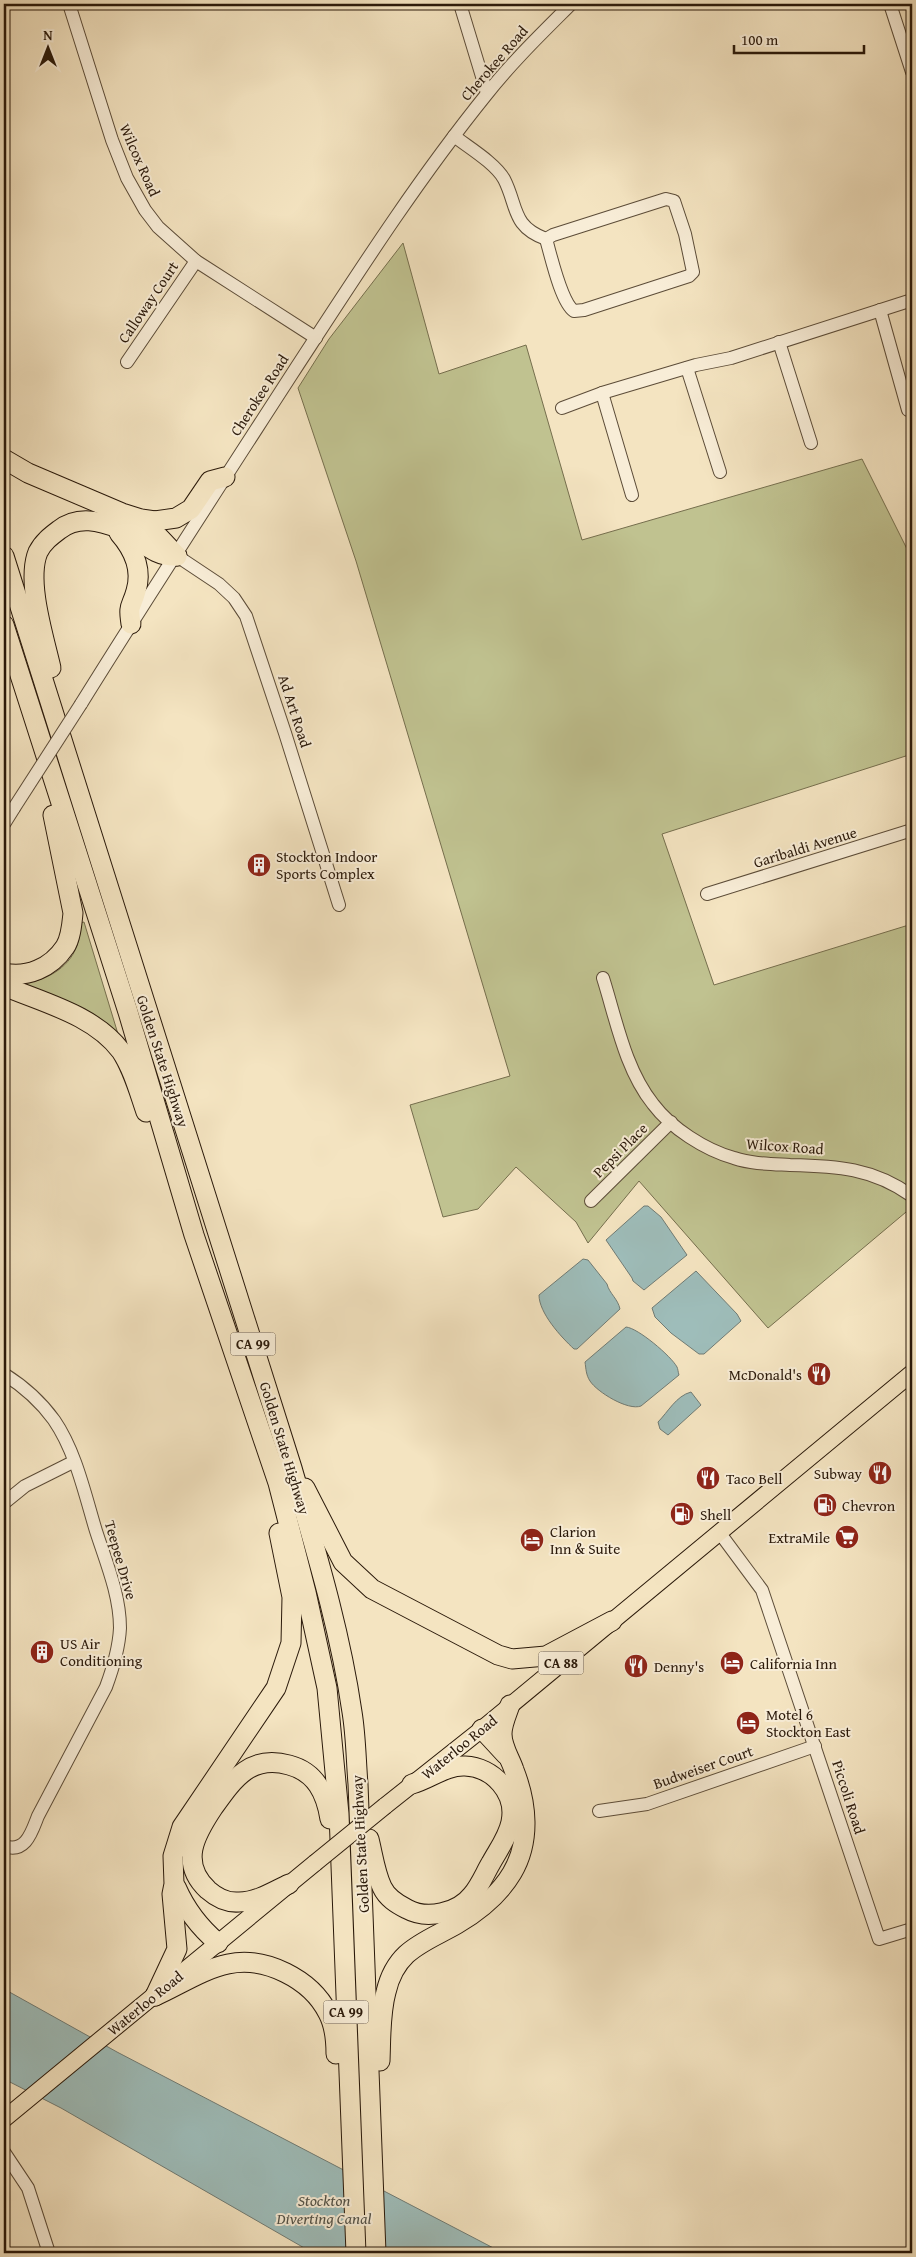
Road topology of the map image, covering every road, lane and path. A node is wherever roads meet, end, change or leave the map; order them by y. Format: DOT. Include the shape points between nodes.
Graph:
graph roads {
  1 [pos="69,4"];
  2 [pos="460,4"];
  3 [pos="571,4"];
  4 [pos="890,4"];
  5 [pos="912,69"];
  6 [pos="487,93"];
  7 [pos="454,136"];
  8 [pos="546,239"];
  9 [pos="196,261"];
  10 [pos="912,300"];
  11 [pos="880,310"];
  12 [pos="316,338"];
  13 [pos="778,342"];
  14 [pos="127,362"];
  15 [pos="687,368"];
  16 [pos="602,393"];
  17 [pos="562,408"];
  18 [pos="908,410"];
  19 [pos="811,443"];
  20 [pos="4,459"];
  21 [pos="720,472"];
  22 [pos="225,477"];
  23 [pos="632,495"];
  24 [pos="117,520"];
  25 [pos="4,556"];
  26 [pos="177,556"];
  27 [pos="131,624"];
  28 [pos="4,625"];
  29 [pos="54,712"];
  30 [pos="47,759"];
  31 [pos="4,824"];
  32 [pos="912,830"];
  33 [pos="707,894"];
  34 [pos="339,905"];
  35 [pos="4,972"];
  36 [pos="603,978"];
  37 [pos="4,986"];
  38 [pos="671,1122"];
  39 [pos="171,1155"];
  40 [pos="912,1196"];
  41 [pos="591,1201"];
  42 [pos="912,1373"];
  43 [pos="4,1374"];
  44 [pos="74,1462"];
  45 [pos="292,1468"];
  46 [pos="278,1483"];
  47 [pos="4,1503"];
  48 [pos="719,1532"];
  49 [pos="612,1621"];
  50 [pos="510,1705"];
  51 [pos="482,1729"];
  52 [pos="815,1746"];
  53 [pos="511,1762"];
  54 [pos="358,1784"];
  55 [pos="412,1784"];
  56 [pos="599,1811"];
  57 [pos="10,1846"];
  58 [pos="340,1869"];
  59 [pos="174,1884"];
  60 [pos="290,1884"];
  61 [pos="912,1929"];
  62 [pos="218,1943"];
  63 [pos="154,1996"];
  64 [pos="350,2092"];
  65 [pos="371,2095"];
  66 [pos="4,2119"];
  67 [pos="4,2152"];
  68 [pos="49,2253"];
  69 [pos="356,2253"];
  70 [pos="376,2253"];
  1 -- 9 [label="street, Wilcox Road" via="127,178 158,227"];
  2 -- 6 [label="street"];
  3 -- 6 [label="street, Cherokee Road"];
  4 -- 5 [label="street"];
  6 -- 7 [label="street, Cherokee Road"];
  7 -- 8 [label="street" via="496,170 504,179 517,218 536,236"];
  7 -- 12 [label="street, Cherokee Road"];
  8 -- 8 [label="street" via="670,198 685,234 694,268 689,276 574,312 565,300"];
  9 -- 12 [label="street, Wilcox Road"];
  9 -- 14 [label="street, Calloway Court"];
  10 -- 11 [label="street"];
  11 -- 13 [label="street"];
  11 -- 18 [label="street"];
  12 -- 22 [label="street, Cherokee Road"];
  13 -- 15 [label="street"];
  13 -- 19 [label="street"];
  15 -- 16 [label="street"];
  15 -- 21 [label="street"];
  16 -- 17 [label="street"];
  16 -- 23 [label="street"];
  20 -- 24 [label="highway"];
  22 -- 24 [label="highway" via="210,481 191,509 176,518"];
  22 -- 26 [label="street, Cherokee Road"];
  24 -- 26 [label="highway" via="122,530 163,557"];
  24 -- 27 [label="highway" via="138,566 139,577 129,608"];
  24 -- 29 [label="highway" via="77,521 47,539 39,551 33,582 55,692"];
  25 -- 29 [label="highway, Golden State Highway / CA 99"];
  26 -- 27 [label="street, Cherokee Road"];
  26 -- 34 [label="street, Ad Art Road" via="219,584 246,616"];
  27 -- 31 [label="street, Cherokee Road, bridge"];
  28 -- 30 [label="highway, Golden State Highway / CA 99"];
  29 -- 45 [label="highway, Golden State Highway / CA 99"];
  30 -- 35 [label="highway" via="48,788 73,913 71,927 65,947 46,966 27,975"];
  30 -- 39 [label="highway, Golden State Highway / CA 99"];
  32 -- 33 [label="street, Garibaldi Avenue"];
  36 -- 38 [label="street, Wilcox Road" via="628,1058 641,1086 653,1105"];
  37 -- 39 [label="highway" via="84,1019 112,1041 130,1070 158,1145"];
  38 -- 40 [label="street, Wilcox Road" via="693,1138 734,1159 765,1164 845,1167 878,1177"];
  38 -- 41 [label="street, Pepsi Place"];
  39 -- 46 [label="highway, Golden State Highway / CA 99" via="194,1235"];
  42 -- 48 [label="main road, Waterloo Road / CA 88"];
  43 -- 44 [label="street, Teepee Drive" via="27,1390 54,1420"];
  44 -- 47 [label="street" via="26,1486"];
  44 -- 57 [label="street, Teepee Drive" via="117,1600 120,1629 117,1652 104,1692 30,1837 26,1842"];
  45 -- 49 [label="highway" via="313,1501 343,1562 357,1577 388,1599 498,1655 512,1659 546,1656"];
  45 -- 54 [label="highway, Golden State Highway / CA 99" via="344,1665 353,1713"];
  46 -- 58 [label="highway, Golden State Highway / CA 99" via="327,1688 337,1784"];
  46 -- 59 [label="highway" via="274,1511 292,1597 291,1644 276,1688 182,1827 173,1856"];
  48 -- 49 [label="main road, Waterloo Road / CA 88"];
  48 -- 52 [label="street, Piccoli Road" via="762,1590"];
  49 -- 50 [label="main road, Waterloo Road / CA 88"];
  50 -- 51 [label="main road, Waterloo Road / CA 88"];
  50 -- 53 [label="highway" via="502,1732"];
  51 -- 53 [label="highway"];
  51 -- 55 [label="main road, Waterloo Road / CA 88"];
  52 -- 56 [label="street, Budweiser Court" via="647,1804"];
  52 -- 61 [label="street, Piccoli Road" via="879,1939"];
  53 -- 65 [label="highway" via="525,1803 522,1848 512,1873 479,1910 419,1943 394,1970 386,1992 379,2078"];
  54 -- 55 [label="highway" via="382,1888 393,1902 412,1912 437,1914 455,1909 472,1896 506,1835 512,1806 503,1784 476,1766 448,1768"];
  54 -- 65 [label="highway, Golden State Highway / CA 99"];
  55 -- 60 [label="main road, Waterloo Road / CA 88, bridge"];
  58 -- 60 [label="highway" via="326,1799 318,1784 308,1774 292,1766 258,1764 242,1772 232,1782 200,1829 192,1847 193,1867 205,1887 227,1902 254,1899"];
  58 -- 64 [label="highway, Golden State Highway / CA 99"];
  59 -- 62 [label="highway" via="198,1924"];
  59 -- 63 [label="highway" via="177,1949"];
  60 -- 62 [label="main road, Waterloo Road / CA 88"];
  62 -- 63 [label="main road, Waterloo Road"];
  63 -- 64 [label="highway" via="228,1964 257,1963 278,1970 307,1987 328,2012 335,2037 337,2073"];
  63 -- 66 [label="main road, Waterloo Road"];
  64 -- 69 [label="highway, Golden State Highway / CA 99"];
  65 -- 70 [label="highway, Golden State Highway / CA 99"];
  67 -- 68 [label="street" via="28,2188"];
}
